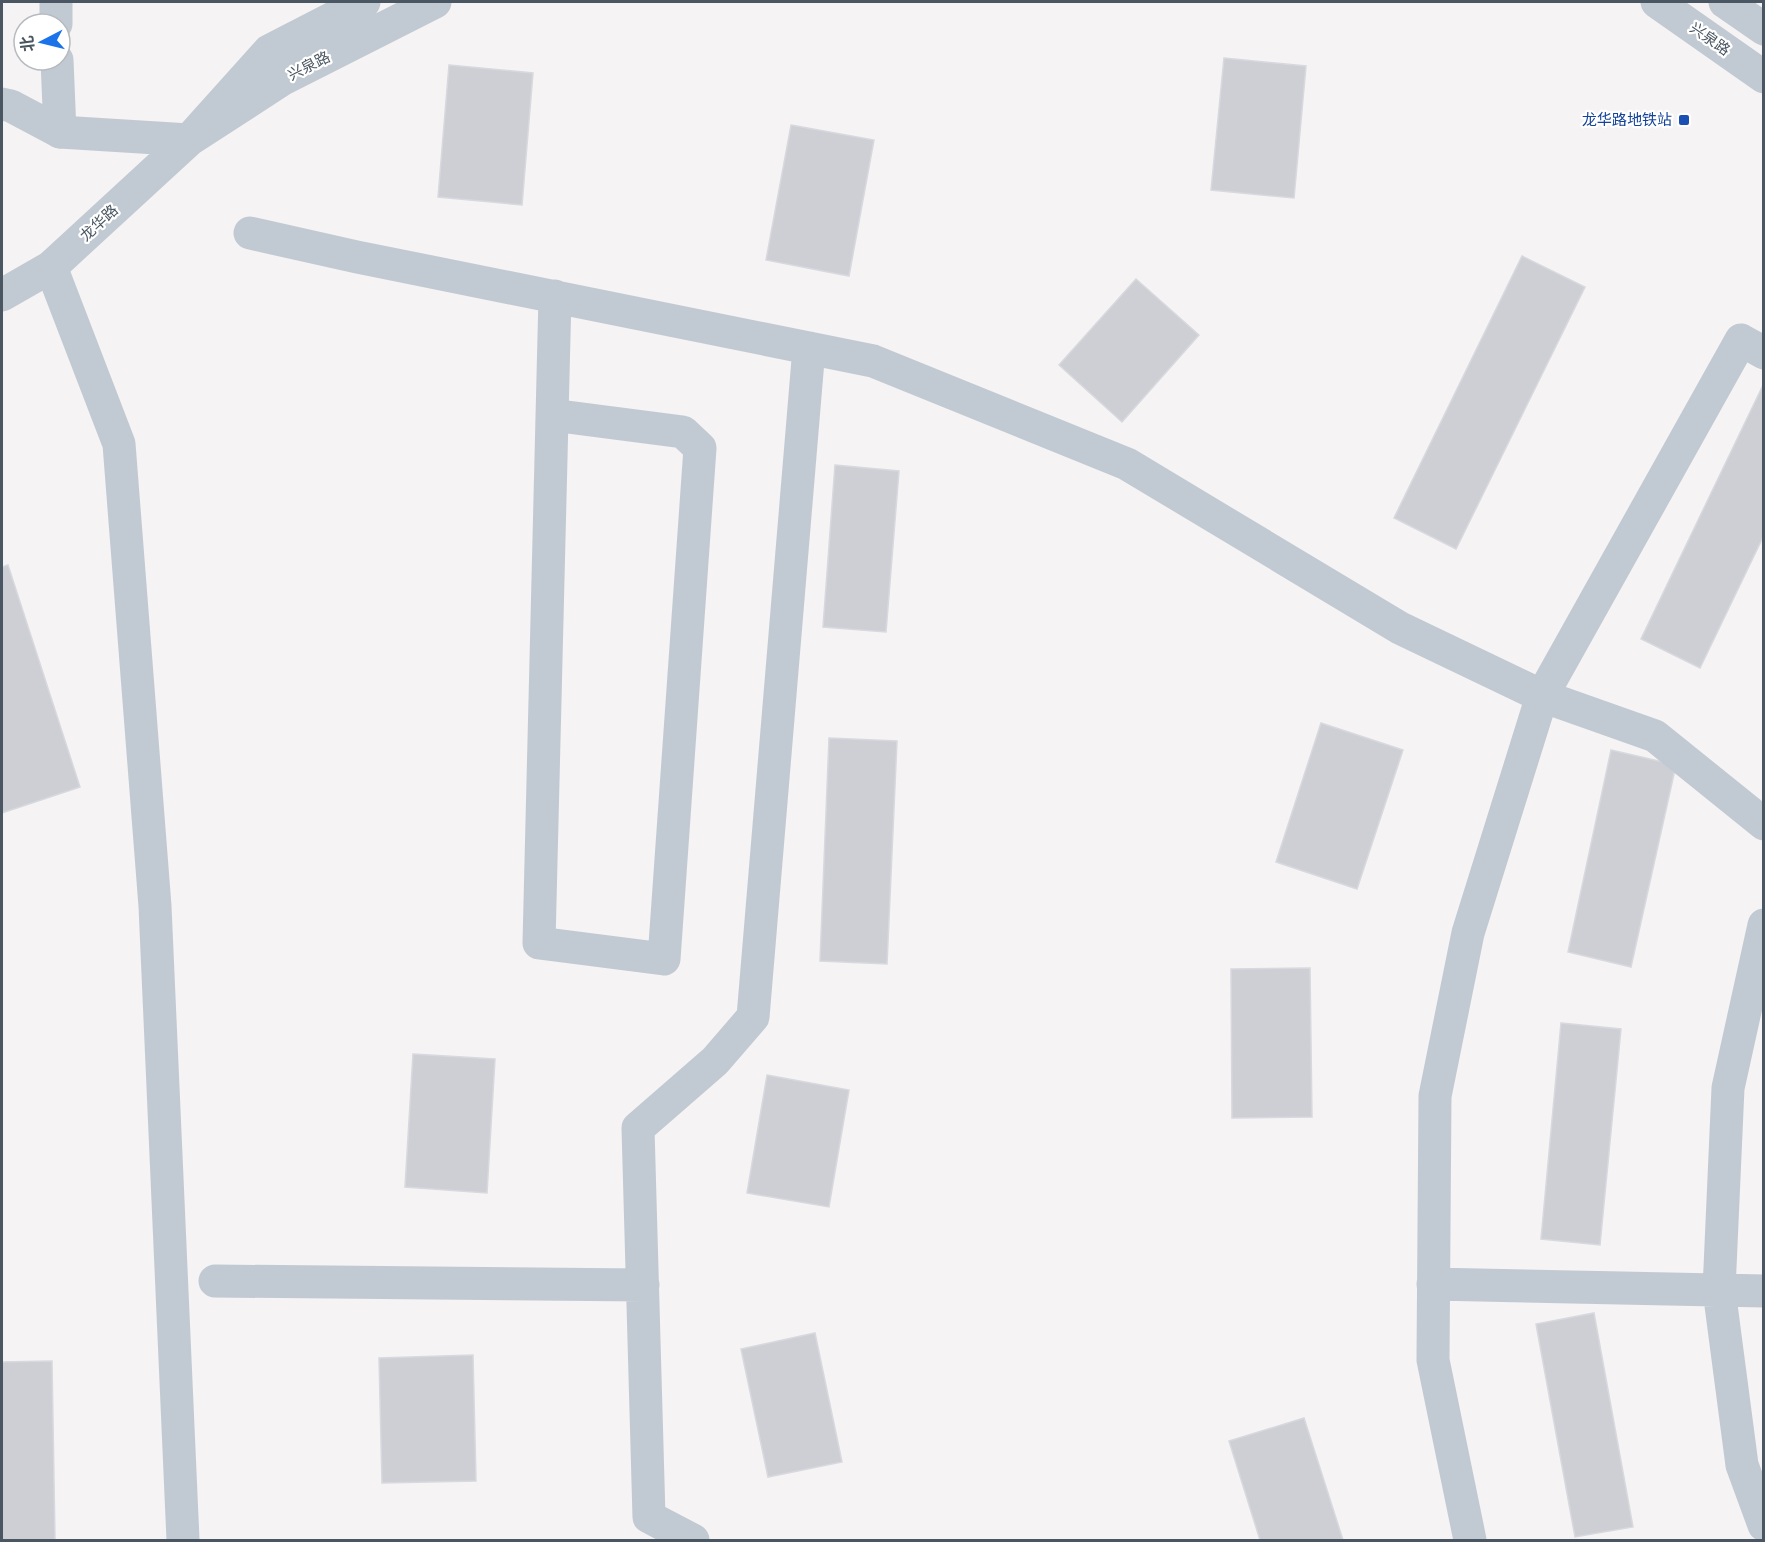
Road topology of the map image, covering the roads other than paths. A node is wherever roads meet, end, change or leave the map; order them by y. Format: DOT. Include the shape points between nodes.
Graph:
graph roads {
  1 [pos="364,2"];
  2 [pos="435,2"];
  3 [pos="1657,2"];
  4 [pos="1725,2"];
  5 [pos="1764,29"];
  6 [pos="58,72"];
  7 [pos="1764,77"];
  8 [pos="2,104"];
  9 [pos="60,132"];
  10 [pos="189,140"];
  11 [pos="250,233"];
  12 [pos="51,267"];
  13 [pos="2,295"];
  14 [pos="555,296"];
  15 [pos="809,348"];
  16 [pos="1764,353"];
  17 [pos="552,415"];
  18 [pos="1542,696"];
  19 [pos="1764,824"];
  20 [pos="1764,924"];
  21 [pos="215,1281"];
  22 [pos="1434,1284"];
  23 [pos="643,1285"];
  24 [pos="1719,1290"];
  25 [pos="1764,1291"];
  26 [pos="1764,1525"];
  27 [pos="183,1540"];
  28 [pos="693,1540"];
  29 [pos="1470,1540"];
  1 -- 10 [label="street" via="269,51"];
  2 -- 10 [label="street, 兴泉路" via="283,79"];
  3 -- 7 [label="street, 兴泉路"];
  4 -- 5 [label="street"];
  6 -- 9 [label="street"];
  8 -- 9 [label="street"];
  9 -- 10 [label="street"];
  10 -- 12 [label="street, 龙华路"];
  11 -- 14 [label="street"];
  12 -- 13 [label="street, 龙华路"];
  12 -- 27 [label="street" via="119,444 155,906"];
  14 -- 15 [label="street"];
  14 -- 17 [label="street"];
  15 -- 18 [label="street" via="873,361 1127,464 1400,628"];
  15 -- 23 [label="street" via="753,1017 715,1061 638,1128"];
  16 -- 18 [label="street" via="1741,340"];
  17 -- 17 [label="street" via="539,943 664,959 700,448 682,432"];
  18 -- 19 [label="street" via="1654,736"];
  18 -- 22 [label="street" via="1468,933 1436,1096"];
  20 -- 24 [label="street" via="1728,1088"];
  21 -- 23 [label="street"];
  22 -- 24 [label="street"];
  22 -- 29 [label="street" via="1433,1360"];
  23 -- 28 [label="street" via="650,1517"];
  24 -- 25 [label="street"];
  24 -- 26 [label="street" via="1742,1465"];
}
